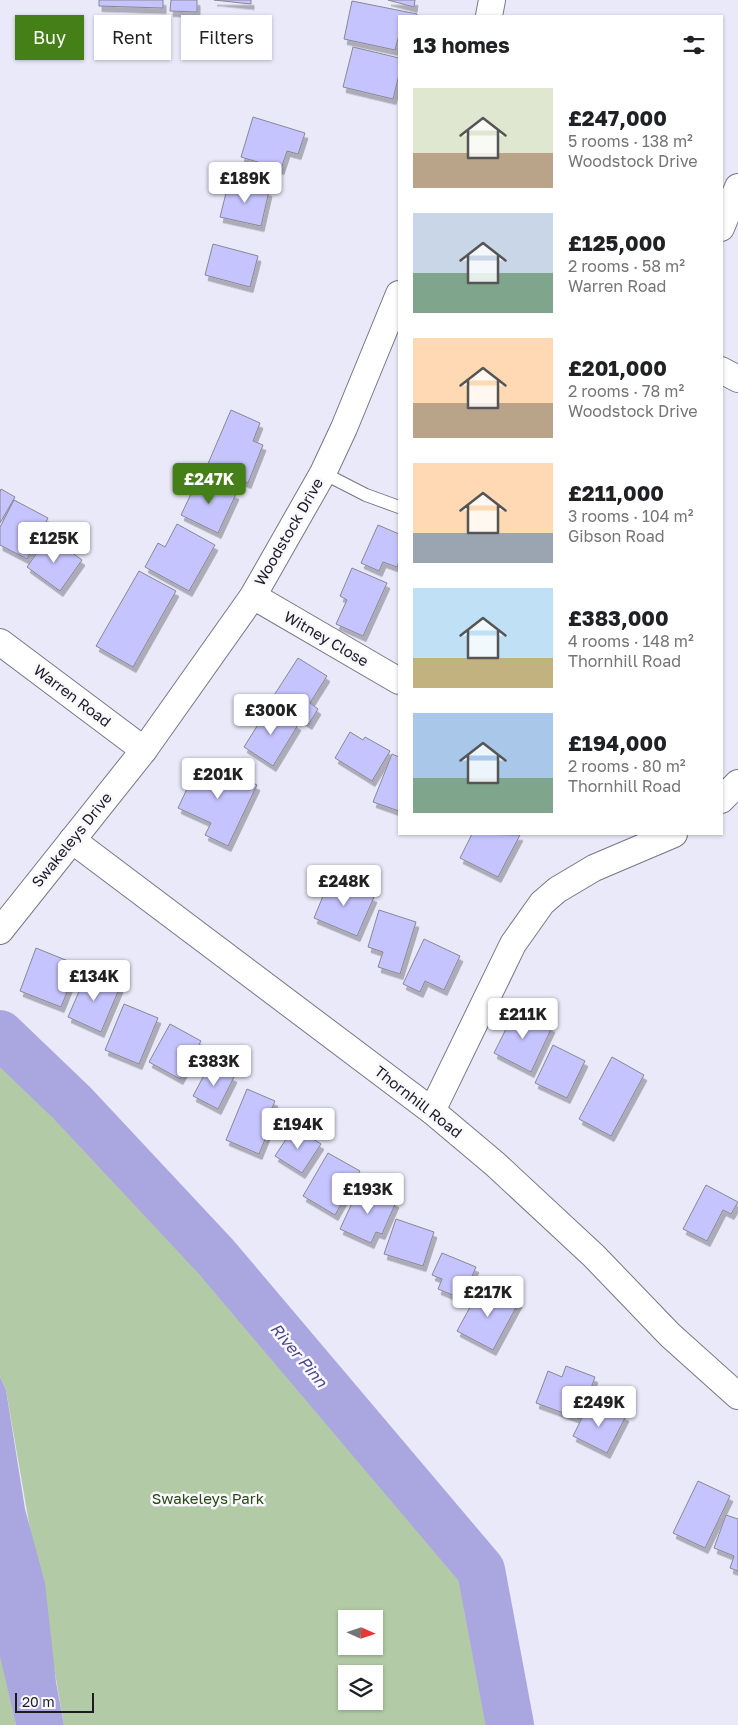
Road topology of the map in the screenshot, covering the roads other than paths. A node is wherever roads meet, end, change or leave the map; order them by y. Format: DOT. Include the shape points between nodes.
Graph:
graph roads {
  1 [pos="492,0"];
  2 [pos="488,15"];
  3 [pos="738,187"];
  4 [pos="723,223"];
  5 [pos="398,296"];
  6 [pos="723,371"];
  7 [pos="738,379"];
  8 [pos="322,473"];
  9 [pos="398,507"];
  10 [pos="253,596"];
  11 [pos="0,642"];
  12 [pos="398,680"];
  13 [pos="144,750"];
  14 [pos="738,783"];
  15 [pos="723,798"];
  16 [pos="672,835"];
  17 [pos="72,840"];
  18 [pos="0,930"];
  19 [pos="432,1111"];
  20 [pos="738,1396"];
  1 -- 2 [label="street"];
  3 -- 4 [label="street"];
  5 -- 8 [label="street, Woodstock Drive"];
  6 -- 7 [label="street"];
  8 -- 9 [label="lane"];
  8 -- 10 [label="street, Woodstock Drive"];
  10 -- 12 [label="street, Witney Close"];
  10 -- 13 [label="street, Woodstock Drive"];
  11 -- 13 [label="street, Warren Road"];
  13 -- 17 [label="street, Swakeleys Drive"];
  14 -- 15 [label="street"];
  16 -- 19 [label="street" via="594,868 542,904 513,944"];
  17 -- 18 [label="street, Swakeleys Drive"];
  17 -- 19 [label="street, Thornhill Road"];
  19 -- 20 [label="street, Thornhill Road" via="545,1209 670,1335"];
}
